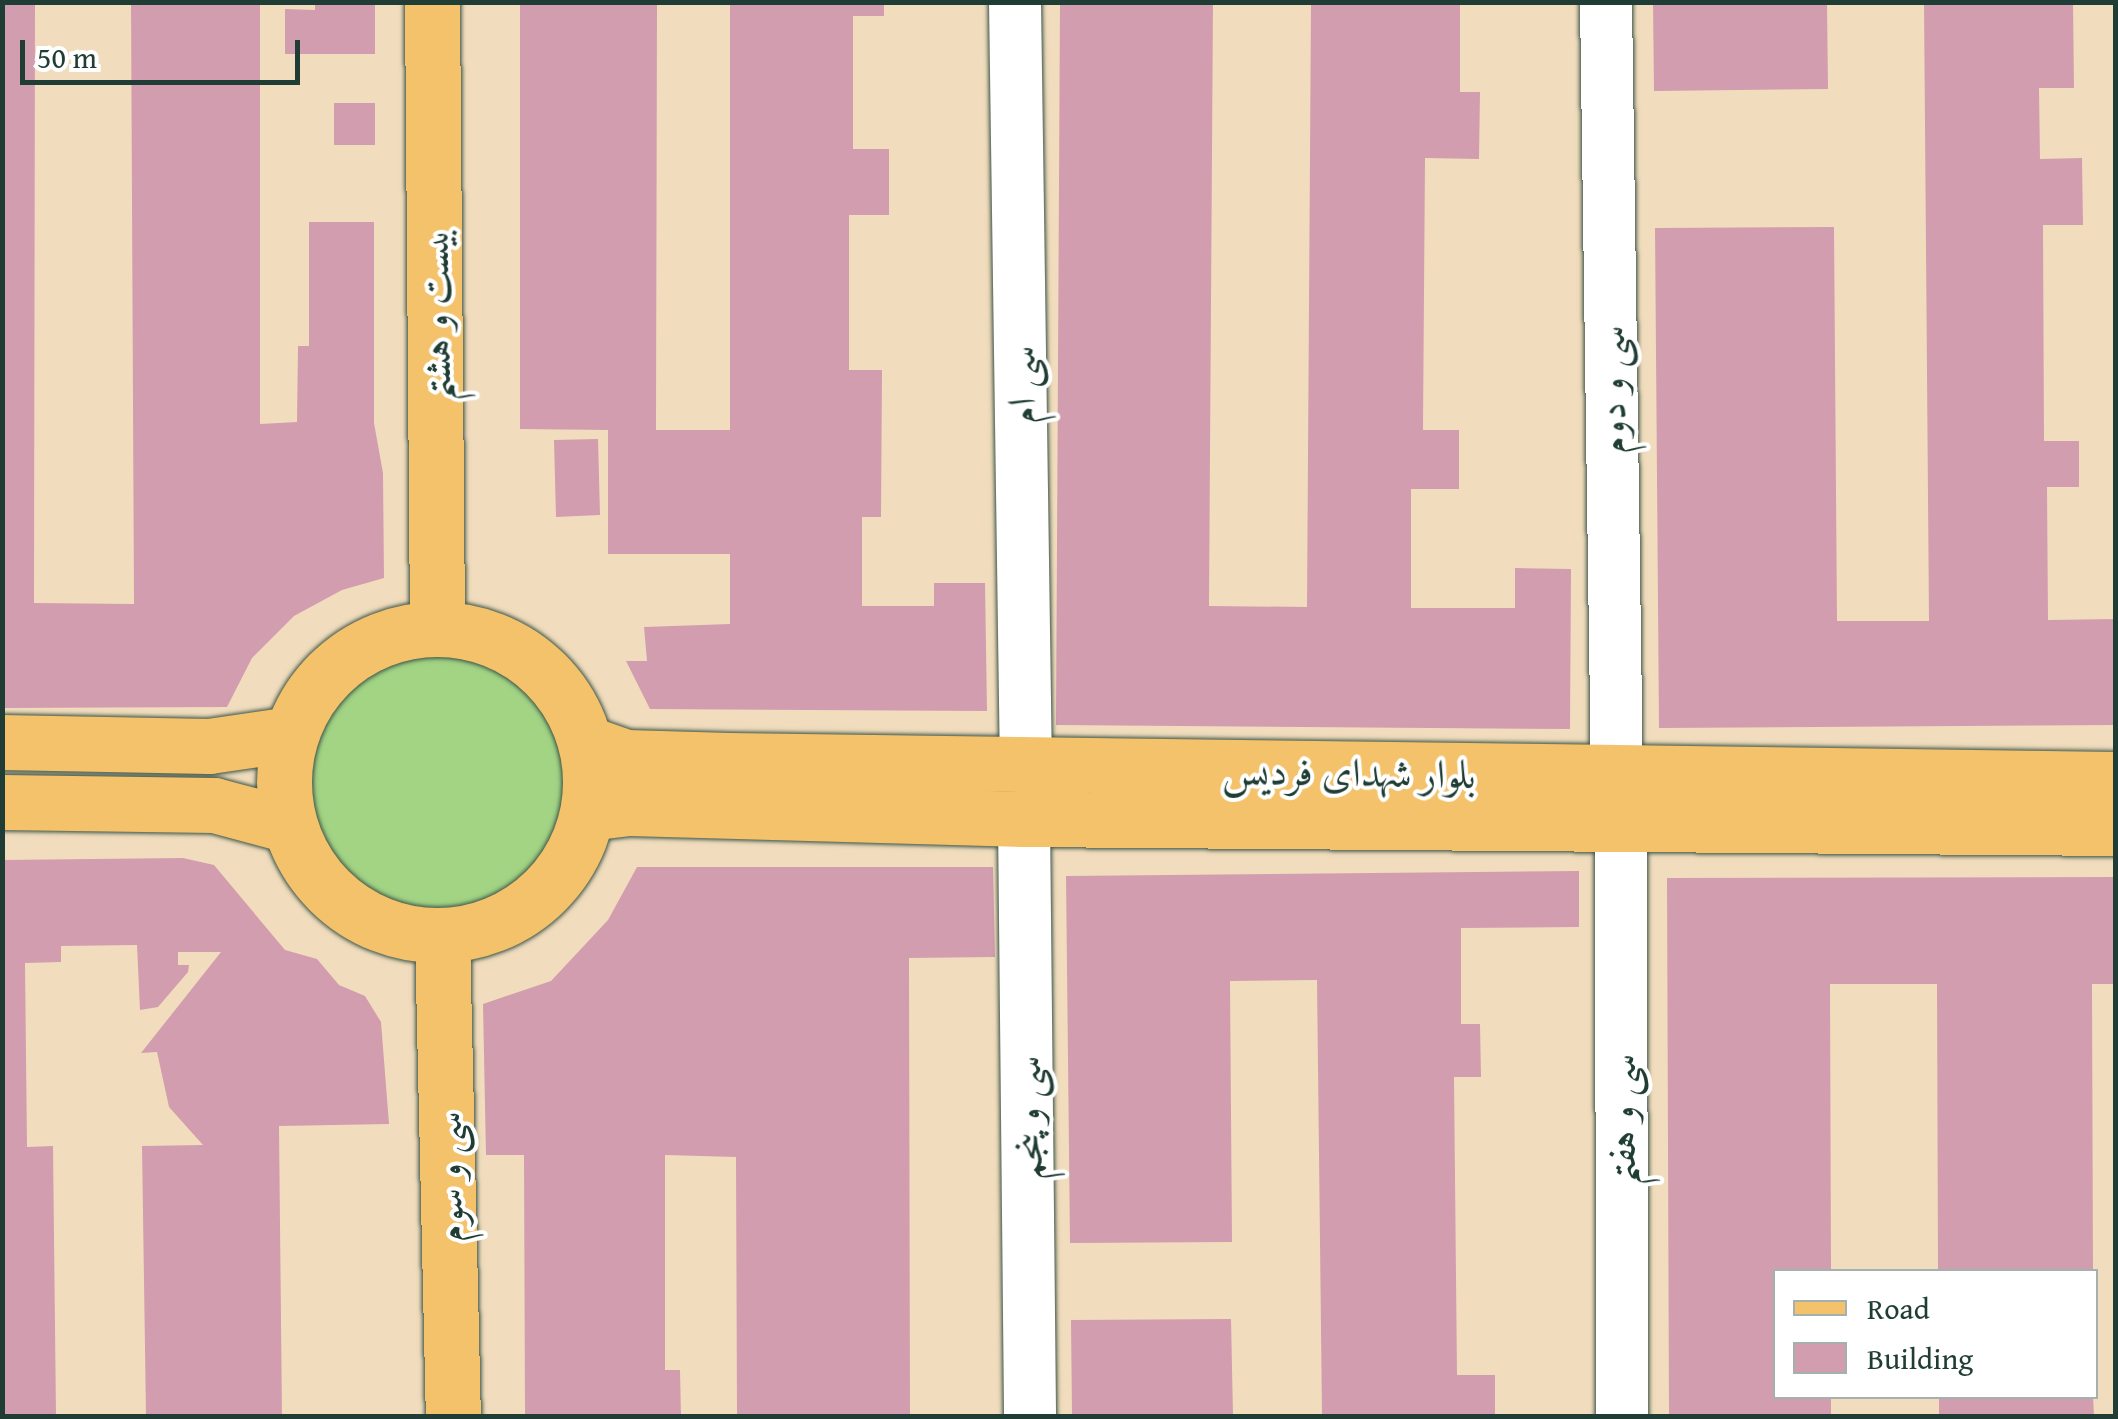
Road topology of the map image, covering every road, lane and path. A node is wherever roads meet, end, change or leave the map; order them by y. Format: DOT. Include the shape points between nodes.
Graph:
graph roads {
  1 [pos="432,2"];
  2 [pos="1016,2"];
  3 [pos="1606,2"];
  4 [pos="438,627"];
  5 [pos="291,734"];
  6 [pos="2,742"];
  7 [pos="586,743"];
  8 [pos="2116,780"];
  9 [pos="1025,793"];
  10 [pos="1619,800"];
  11 [pos="2,802"];
  12 [pos="588,813"];
  13 [pos="289,825"];
  14 [pos="2116,828"];
  15 [pos="442,937"];
  16 [pos="453,1416"];
  17 [pos="1030,1416"];
  18 [pos="1622,1416"];
  1 -- 4 [label="main road, بیست و هشتم"];
  2 -- 9 [label="street, سی ام"];
  3 -- 10 [label="street, سی و دوم"];
  4 -- 5 [label="main road" via="385,637 344,659 312,692"];
  4 -- 7 [label="main road" via="482,634 528,658 564,696"];
  5 -- 6 [label="main road" via="223,745"];
  5 -- 13 [label="main road" via="284,764"];
  7 -- 9 [label="main road, بلوار شهدای فردیس" via="626,757"];
  7 -- 12 [label="main road"];
  8 -- 10 [label="main road, بلوار شهدای فردیس"];
  9 -- 10 [label="main road, بلوار شهدای فردیس"];
  9 -- 12 [label="main road, بلوار شهدای فردیس"];
  9 -- 17 [label="street, سی و پنجم"];
  10 -- 14 [label="main road, بلوار شهدای فردیس"];
  10 -- 18 [label="street, سی و هفتم"];
  11 -- 13 [label="main road" via="214,805"];
  12 -- 15 [label="main road" via="570,861 537,900 493,926"];
  13 -- 15 [label="main road" via="331,894 364,918"];
  15 -- 16 [label="main road, سی و سوم"];
}
